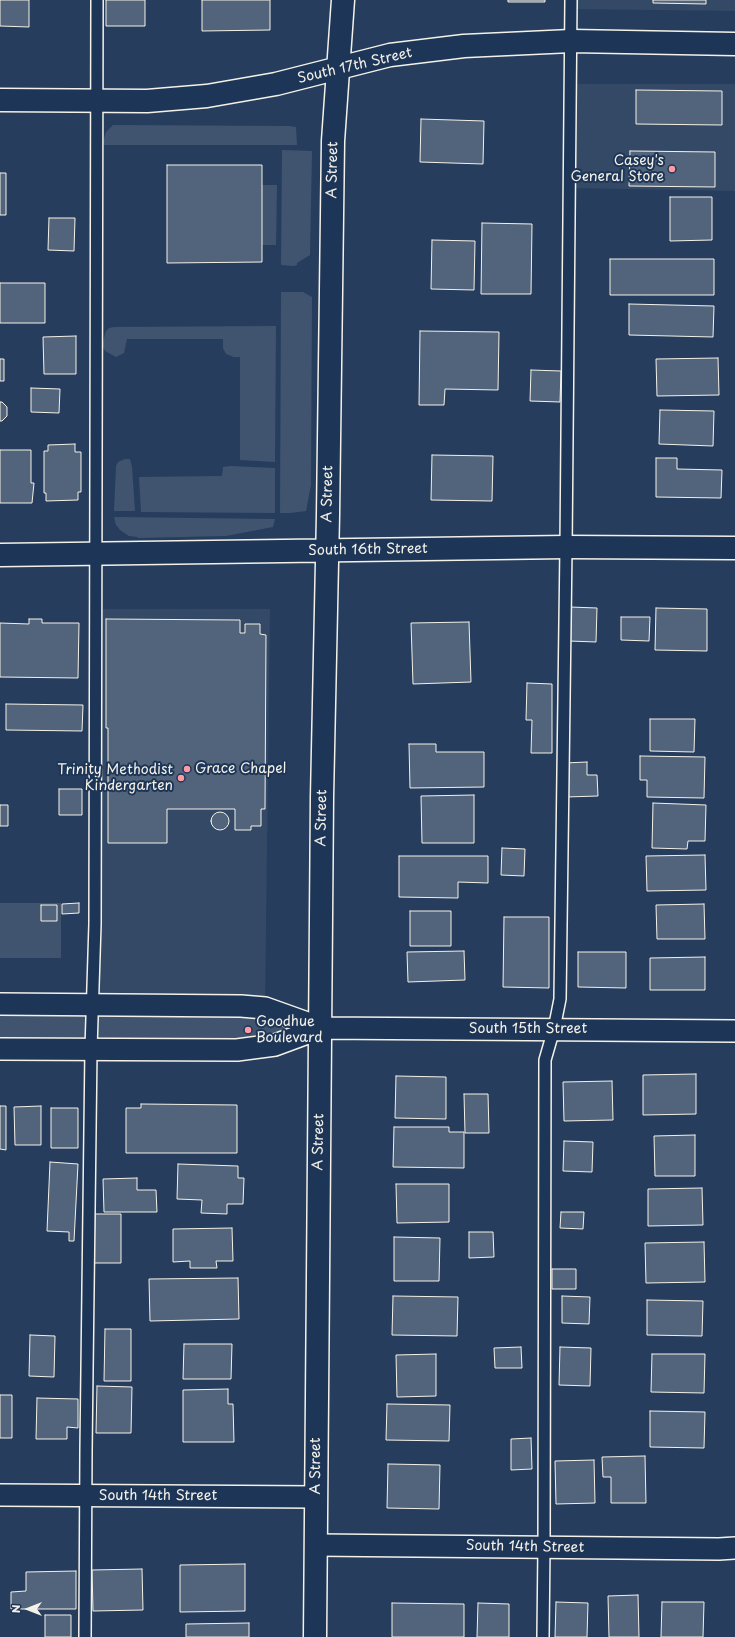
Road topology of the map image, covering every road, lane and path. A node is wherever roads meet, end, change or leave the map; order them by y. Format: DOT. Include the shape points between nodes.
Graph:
graph roads {
  1 [pos="97,0"];
  2 [pos="343,0"];
  3 [pos="571,0"];
  4 [pos="570,41"];
  5 [pos="735,44"];
  6 [pos="339,69"];
  7 [pos="0,100"];
  8 [pos="96,101"];
  9 [pos="566,547"];
  10 [pos="735,548"];
  11 [pos="327,551"];
  12 [pos="95,554"];
  13 [pos="0,555"];
  14 [pos="0,1004"];
  15 [pos="92,1005"];
  16 [pos="321,1028"];
  17 [pos="554,1029"];
  18 [pos="735,1031"];
  19 [pos="0,1049"];
  20 [pos="91,1049"];
  21 [pos="0,1495"];
  22 [pos="85,1496"];
  23 [pos="316,1496"];
  24 [pos="316,1545"];
  25 [pos="544,1548"];
  26 [pos="735,1548"];
  27 [pos="85,1637"];
  28 [pos="315,1637"];
  29 [pos="543,1637"];
  1 -- 8 [label="lane"];
  2 -- 6 [label="main road, A Street"];
  3 -- 4 [label="lane"];
  4 -- 5 [label="main road, South 17th Street"];
  4 -- 6 [label="main road, South 17th Street" via="464,46 410,52"];
  4 -- 9 [label="lane"];
  6 -- 8 [label="main road, South 17th Street" via="276,84 207,96 147,101"];
  6 -- 11 [label="main road, A Street" via="333,141"];
  7 -- 8 [label="main road, South 17th Street"];
  8 -- 12 [label="lane"];
  9 -- 10 [label="main road, South 16th Street"];
  9 -- 11 [label="main road, South 16th Street"];
  9 -- 17 [label="lane" via="560,999"];
  11 -- 12 [label="main road, South 16th Street"];
  11 -- 16 [label="main road, A Street"];
  12 -- 13 [label="main road, South 16th Street"];
  12 -- 15 [label="lane" via="95,924"];
  14 -- 15 [label="street"];
  15 -- 16 [label="street" via="265,1008"];
  15 -- 20 [label="lane"];
  16 -- 17 [label="street, South 15th Street"];
  16 -- 20 [label="street" via="275,1044 237,1050"];
  16 -- 23 [label="main road, A Street"];
  17 -- 18 [label="street, South 15th Street"];
  17 -- 25 [label="lane" via="545,1060"];
  19 -- 20 [label="street"];
  20 -- 22 [label="lane"];
  21 -- 22 [label="street, South 14th Street"];
  22 -- 23 [label="street, South 14th Street"];
  22 -- 27 [label="lane"];
  23 -- 24 [label="main road, A Street"];
  24 -- 25 [label="street, South 14th Street"];
  24 -- 28 [label="main road, A Street"];
  25 -- 26 [label="street, South 14th Street"];
  25 -- 29 [label="lane"];
}
